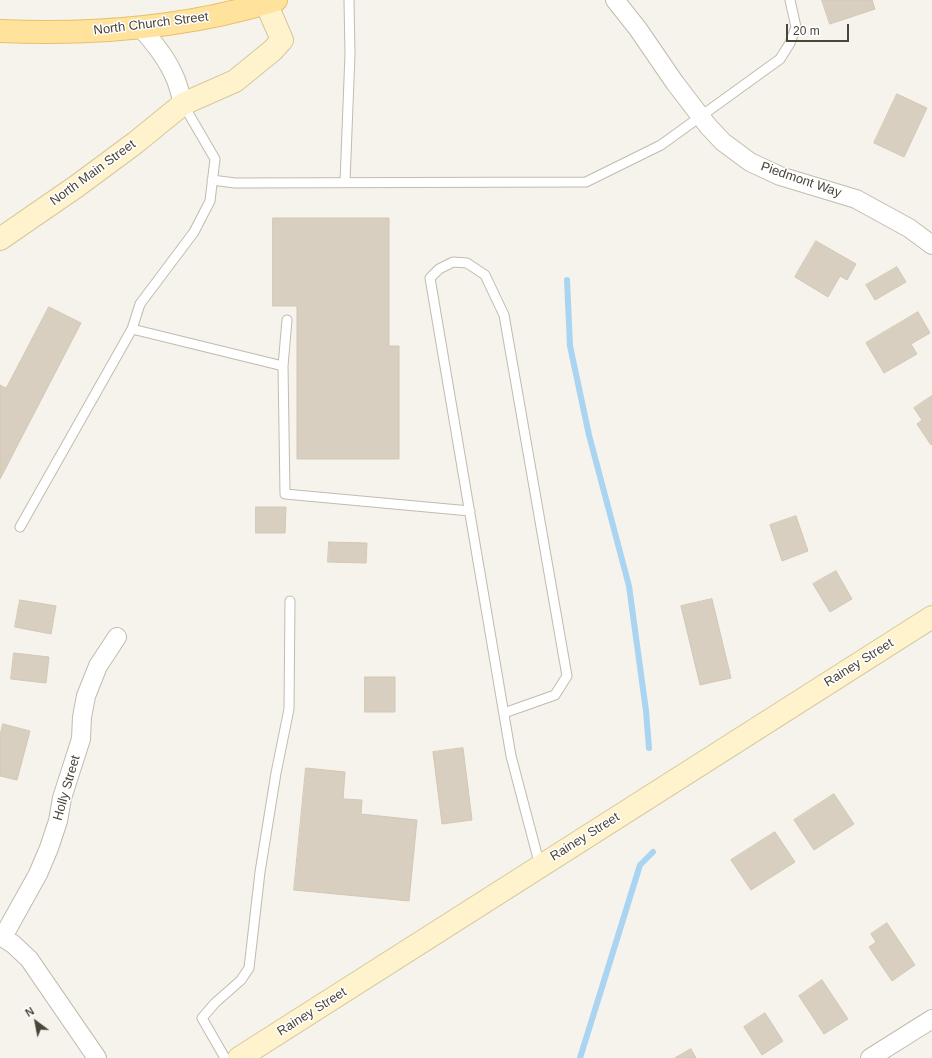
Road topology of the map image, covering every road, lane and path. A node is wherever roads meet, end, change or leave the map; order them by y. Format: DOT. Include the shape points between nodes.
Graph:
graph roads {
  1 [pos="349,0"];
  2 [pos="614,0"];
  3 [pos="790,0"];
  4 [pos="269,1"];
  5 [pos="141,28"];
  6 [pos="0,31"];
  7 [pos="183,104"];
  8 [pos="700,116"];
  9 [pos="212,180"];
  10 [pos="345,182"];
  11 [pos="0,239"];
  12 [pos="932,245"];
  13 [pos="287,320"];
  14 [pos="132,329"];
  15 [pos="283,366"];
  16 [pos="470,511"];
  17 [pos="20,527"];
  18 [pos="290,601"];
  19 [pos="932,617"];
  20 [pos="117,637"];
  21 [pos="504,713"];
  22 [pos="540,866"];
  23 [pos="2,936"];
  24 [pos="932,1019"];
  25 [pos="97,1058"];
  26 [pos="225,1058"];
  27 [pos="239,1058"];
  28 [pos="870,1058"];
  1 -- 10 [label="lane" via="350,54"];
  2 -- 8 [label="street, Piedmont Way" via="638,29"];
  3 -- 8 [label="lane" via="796,27 780,59"];
  4 -- 5 [label="main road, North Church Street" via="212,16"];
  4 -- 7 [label="street, North Main Street" via="282,40 235,81"];
  5 -- 6 [label="main road, North Church Street" via="69,32"];
  5 -- 7 [label="street" via="169,65 177,81"];
  7 -- 9 [label="lane" via="215,159"];
  7 -- 11 [label="street, North Main Street" via="77,186"];
  8 -- 10 [label="lane" via="661,145 586,182"];
  8 -- 12 [label="street, Piedmont Way" via="723,142 750,162 780,176 856,199 909,228"];
  9 -- 10 [label="lane" via="235,183"];
  9 -- 14 [label="lane" via="210,201 194,232 140,304"];
  13 -- 15 [label="lane"];
  14 -- 15 [label="lane"];
  14 -- 17 [label="lane"];
  15 -- 16 [label="lane" via="285,494"];
  16 -- 21 [label="lane"];
  16 -- 21 [label="lane" via="430,278 439,269 453,262 467,262 485,275 504,315 567,676 555,695"];
  18 -- 26 [label="lane" via="289,709 260,872 249,968 241,980 202,1018"];
  19 -- 22 [label="street, Rainey Street"];
  20 -- 23 [label="street, Holly Street" via="98,666 86,696 81,739 49,848 38,874"];
  21 -- 22 [label="lane" via="511,756"];
  22 -- 27 [label="street, Rainey Street"];
  23 -- 25 [label="street" via="29,959"];
  24 -- 28 [label="street"];
}
